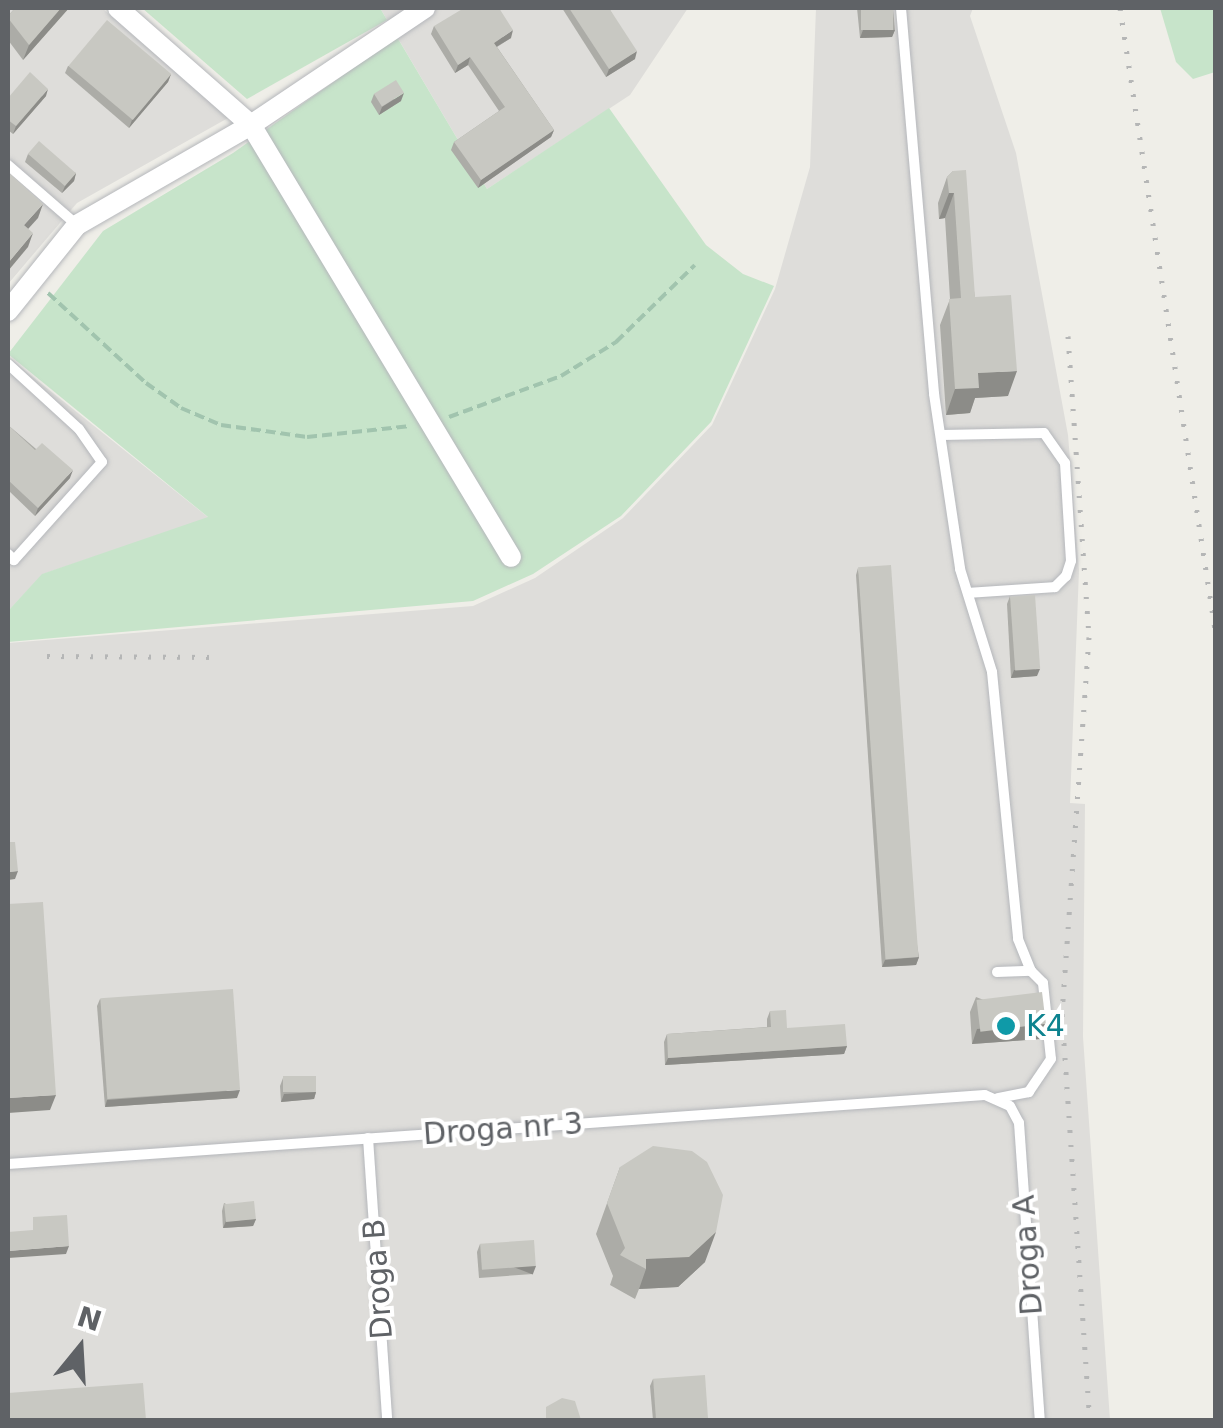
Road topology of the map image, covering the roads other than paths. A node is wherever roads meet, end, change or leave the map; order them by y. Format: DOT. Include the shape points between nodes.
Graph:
graph roads {
  1 [pos="118,8"];
  2 [pos="425,8"];
  3 [pos="901,8"];
  4 [pos="250,125"];
  5 [pos="8,166"];
  6 [pos="77,225"];
  7 [pos="8,311"];
  8 [pos="8,364"];
  9 [pos="942,435"];
  10 [pos="8,554"];
  11 [pos="512,557"];
  12 [pos="968,593"];
  13 [pos="1031,971"];
  14 [pos="997,972"];
  15 [pos="998,1098"];
  16 [pos="368,1138"];
  17 [pos="8,1164"];
  18 [pos="388,1420"];
  19 [pos="1040,1420"];
  1 -- 4 [label="street"];
  2 -- 4 [label="street"];
  3 -- 9 [label="lane"];
  4 -- 6 [label="street"];
  4 -- 11 [label="street"];
  5 -- 6 [label="lane"];
  6 -- 7 [label="street"];
  8 -- 10 [label="lane" via="79,429 102,462 14,560"];
  9 -- 12 [label="lane"];
  9 -- 12 [label="lane" via="1044,433 1065,463 1071,561 1066,576 1055,587"];
  12 -- 13 [label="lane" via="992,672 1018,939"];
  13 -- 14 [label="lane"];
  13 -- 15 [label="lane" via="1043,983 1052,1058 1029,1092"];
  15 -- 16 [label="lane, Droga nr 3"];
  15 -- 19 [label="lane, Droga A" via="1018,1124"];
  16 -- 17 [label="lane, Droga nr 3"];
  16 -- 18 [label="lane, Droga B"];
}
